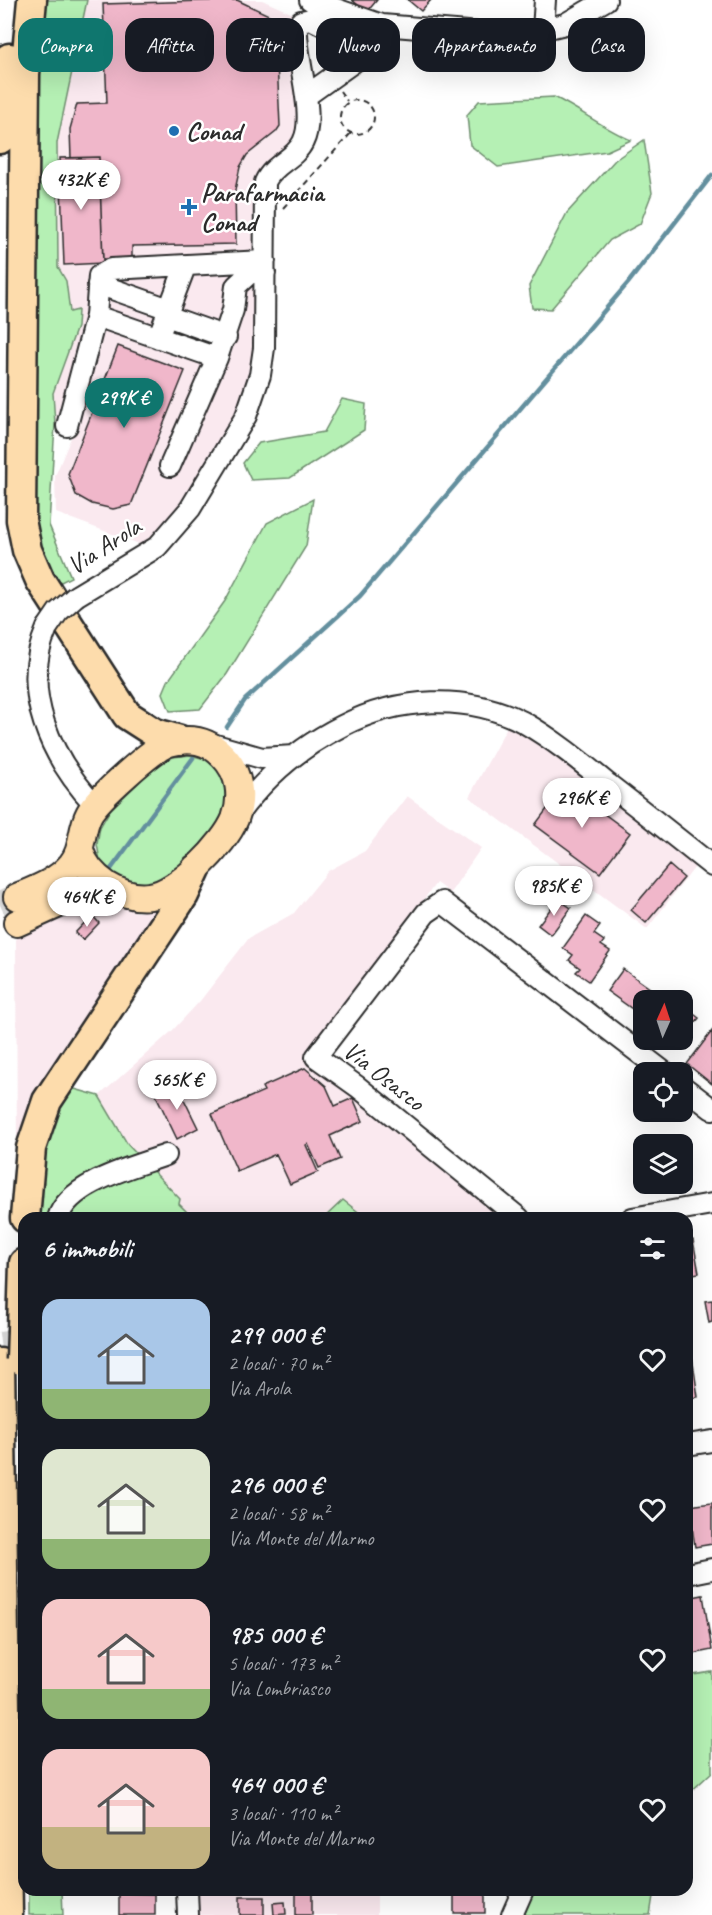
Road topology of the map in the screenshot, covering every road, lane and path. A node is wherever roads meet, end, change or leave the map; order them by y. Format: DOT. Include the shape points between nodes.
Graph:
graph roads {
  1 [pos="16,0"];
  2 [pos="32,0"];
  3 [pos="310,0"];
  4 [pos="545,0"];
  5 [pos="606,0"];
  6 [pos="544,18"];
  7 [pos="412,27"];
  8 [pos="556,27"];
  9 [pos="306,96"];
  10 [pos="351,133"];
  11 [pos="0,139"];
  12 [pos="265,216"];
  13 [pos="185,267"];
  14 [pos="265,267"];
  15 [pos="98,284"];
  16 [pos="168,312"];
  17 [pos="96,316"];
  18 [pos="226,337"];
  19 [pos="158,338"];
  20 [pos="217,358"];
  21 [pos="67,426"];
  22 [pos="170,466"];
  23 [pos="192,741"];
  24 [pos="294,756"];
  25 [pos="95,805"];
  26 [pos="235,819"];
  27 [pos="80,850"];
  28 [pos="712,866"];
  29 [pos="196,869"];
  30 [pos="122,892"];
  31 [pos="17,897"];
  32 [pos="17,923"];
  33 [pos="651,1062"];
  34 [pos="693,1094"];
  35 [pos="712,1109"];
  36 [pos="166,1155"];
  37 [pos="712,1204"];
  38 [pos="25,1212"];
  39 [pos="62,1212"];
  40 [pos="512,1212"];
  41 [pos="666,1212"];
  42 [pos="18,1340"];
  43 [pos="10,1361"];
  44 [pos="712,1441"];
  45 [pos="693,1444"];
  46 [pos="712,1569"];
  47 [pos="693,1573"];
  48 [pos="187,1896"];
  49 [pos="520,1896"];
  50 [pos="8,1915"];
  51 [pos="188,1915"];
  52 [pos="512,1915"];
  1 -- 11 [label="highway"];
  2 -- 23 [label="highway" via="25,74 23,537 40,580 127,716 155,733"];
  3 -- 7 [label="street" via="382,25"];
  4 -- 6 [label="street"];
  5 -- 8 [label="street"];
  9 -- 12 [label="street, Via Arola" via="304,140 267,178"];
  10 -- 10 [label="path" via="364,132 372,124 373,112 363,101 351,100 340,112 340,123"];
  10 -- 12 [label="path" via="286,205 275,215"];
  12 -- 14 [label="street, Via Arola"];
  13 -- 14 [label="street"];
  13 -- 15 [label="street" via="111,269 99,276"];
  13 -- 16 [label="street"];
  14 -- 18 [label="street" via="250,273 236,286"];
  14 -- 25 [label="street, Via Arola, bridge" via="266,327 260,375 236,437 190,509 158,547 76,596 47,628 35,667 39,708 57,751"];
  15 -- 16 [label="street"];
  15 -- 17 [label="street"];
  16 -- 18 [label="street"];
  16 -- 19 [label="street"];
  17 -- 19 [label="street"];
  17 -- 21 [label="street"];
  18 -- 20 [label="street"];
  19 -- 20 [label="street"];
  20 -- 22 [label="street"];
  23 -- 24 [label="street" via="262,758"];
  23 -- 25 [label="main road" via="155,750"];
  23 -- 26 [label="main road" via="221,754 233,768 239,794"];
  24 -- 26 [label="street" via="261,785"];
  24 -- 28 [label="street" via="342,726 389,707 441,702 492,710 527,725 565,751"];
  25 -- 27 [label="main road" via="88,816"];
  26 -- 29 [label="main road"];
  27 -- 30 [label="main road" via="95,876"];
  27 -- 31 [label="main road" via="61,875"];
  29 -- 30 [label="main road" via="160,894 141,897"];
  29 -- 38 [label="highway" via="184,895 47,1101 29,1158"];
  30 -- 32 [label="main road" via="81,894"];
  33 -- 40 [label="street, Via Osasco" via="442,902 426,913 316,1057"];
  34 -- 35 [label="street"];
  36 -- 39 [label="street" via="91,1184 68,1201"];
  37 -- 41 [label="street"];
  42 -- 43 [label="highway, bridge"];
  43 -- 50 [label="highway" via="17,1514 5,1670"];
  44 -- 45 [label="street"];
  46 -- 47 [label="street"];
  48 -- 51 [label="street"];
  49 -- 52 [label="street"];
}
